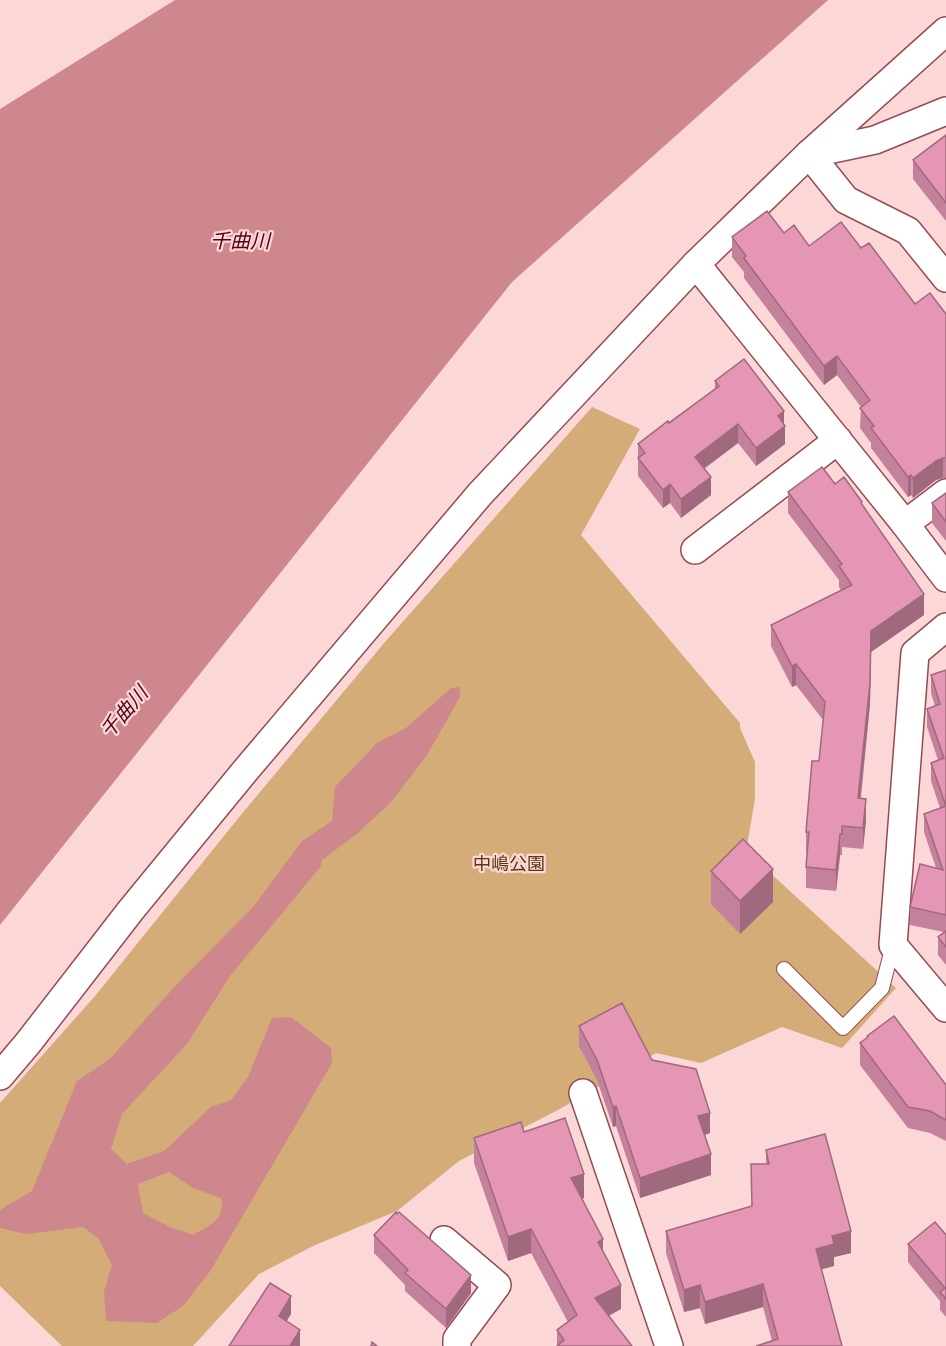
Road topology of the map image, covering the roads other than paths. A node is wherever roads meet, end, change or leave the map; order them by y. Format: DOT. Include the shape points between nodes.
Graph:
graph roads {
  1 [pos="946,31"];
  2 [pos="946,111"];
  3 [pos="808,154"];
  4 [pos="696,264"];
  5 [pos="946,278"];
  6 [pos="838,440"];
  7 [pos="946,493"];
  8 [pos="905,524"];
  9 [pos="695,550"];
  10 [pos="946,578"];
  11 [pos="946,627"];
  12 [pos="893,945"];
  13 [pos="784,969"];
  14 [pos="946,1008"];
  15 [pos="0,1076"];
  16 [pos="583,1093"];
  17 [pos="444,1240"];
  18 [pos="457,1346"];
  19 [pos="669,1346"];
  1 -- 3 [label="street"];
  2 -- 3 [label="street" via="874,140"];
  3 -- 4 [label="street"];
  3 -- 5 [label="street" via="846,200 908,231"];
  4 -- 6 [label="street"];
  4 -- 15 [label="street" via="480,494 238,780"];
  6 -- 8 [label="street"];
  6 -- 9 [label="street"];
  7 -- 8 [label="street"];
  8 -- 10 [label="street"];
  11 -- 12 [label="street" via="915,653"];
  12 -- 13 [label="lane" via="882,988 843,1028"];
  12 -- 14 [label="street"];
  16 -- 19 [label="street"];
  17 -- 18 [label="street" via="497,1285 457,1339"];
}
